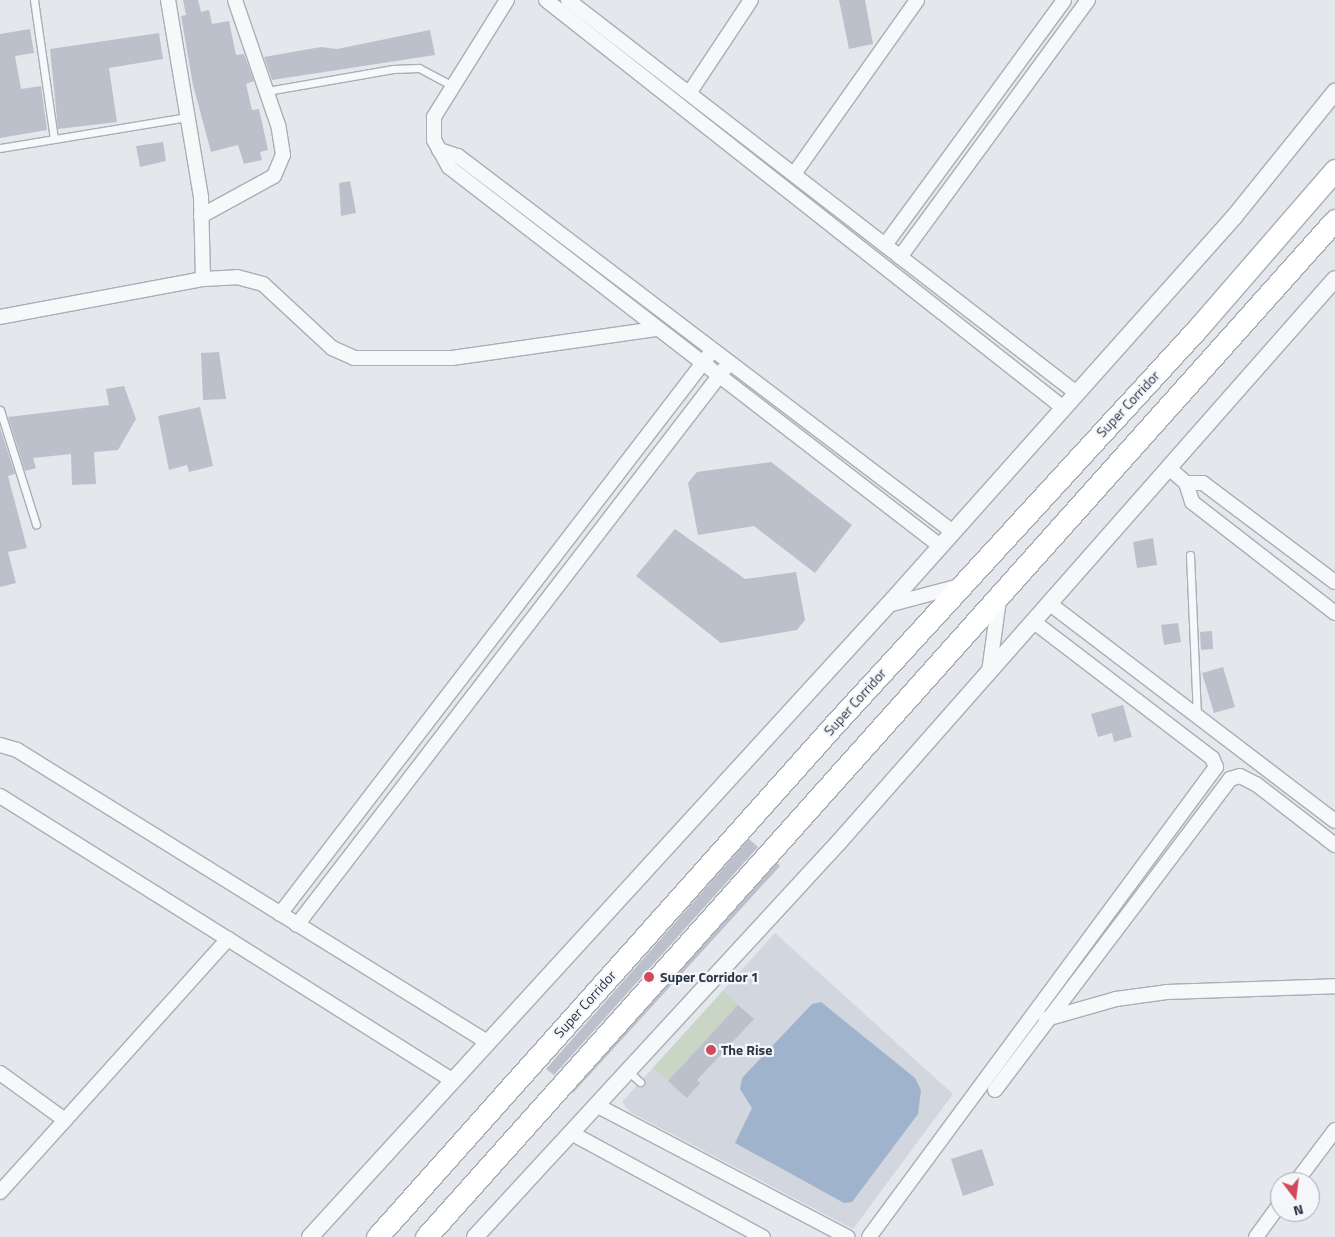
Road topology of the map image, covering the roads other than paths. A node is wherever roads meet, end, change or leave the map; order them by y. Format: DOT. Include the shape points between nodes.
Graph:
graph roads {
  1 [pos="34,0"];
  2 [pos="168,0"];
  3 [pos="235,0"];
  4 [pos="507,0"];
  5 [pos="546,0"];
  6 [pos="568,0"];
  7 [pos="751,0"];
  8 [pos="917,0"];
  9 [pos="1064,0"];
  10 [pos="1088,0"];
  11 [pos="453,86"];
  12 [pos="267,91"];
  13 [pos="690,92"];
  14 [pos="1335,92"];
  15 [pos="189,117"];
  16 [pos="54,139"];
  17 [pos="0,148"];
  18 [pos="439,150"];
  19 [pos="1335,170"];
  20 [pos="794,174"];
  21 [pos="201,216"];
  22 [pos="1335,220"];
  23 [pos="885,245"];
  24 [pos="900,257"];
  25 [pos="203,279"];
  26 [pos="1335,279"];
  27 [pos="0,317"];
  28 [pos="656,329"];
  29 [pos="712,351"];
  30 [pos="729,363"];
  31 [pos="702,365"];
  32 [pos="718,377"];
  33 [pos="1075,392"];
  34 [pos="1062,407"];
  35 [pos="0,410"];
  36 [pos="1170,469"];
  37 [pos="1186,483"];
  38 [pos="36,524"];
  39 [pos="953,532"];
  40 [pos="940,546"];
  41 [pos="1190,555"];
  42 [pos="1335,582"];
  43 [pos="960,586"];
  44 [pos="999,600"];
  45 [pos="1050,604"];
  46 [pos="888,605"];
  47 [pos="1335,613"];
  48 [pos="1034,622"];
  49 [pos="989,672"];
  50 [pos="1197,714"];
  51 [pos="0,745"];
  52 [pos="0,796"];
  53 [pos="1335,821"];
  54 [pos="1335,845"];
  55 [pos="280,914"];
  56 [pos="297,925"];
  57 [pos="228,940"];
  58 [pos="1335,986"];
  59 [pos="1046,1019"];
  60 [pos="487,1042"];
  61 [pos="0,1073"];
  62 [pos="452,1080"];
  63 [pos="995,1090"];
  64 [pos="598,1106"];
  65 [pos="65,1120"];
  66 [pos="1335,1130"];
  67 [pos="573,1134"];
  68 [pos="1304,1172"];
  69 [pos="0,1192"];
  70 [pos="1270,1218"];
  71 [pos="310,1237"];
  72 [pos="377,1237"];
  73 [pos="426,1237"];
  74 [pos="475,1237"];
  75 [pos="762,1237"];
  76 [pos="848,1237"];
  77 [pos="869,1237"];
  78 [pos="1256,1237"];
  1 -- 16 [label="lane"];
  2 -- 15 [label="street"];
  3 -- 12 [label="street"];
  4 -- 11 [label="street"];
  5 -- 34 [label="street"];
  6 -- 13 [label="street"];
  7 -- 13 [label="street"];
  8 -- 20 [label="street"];
  9 -- 23 [label="street"];
  10 -- 24 [label="street"];
  11 -- 12 [label="lane" via="419,68 393,69"];
  11 -- 18 [label="street" via="434,117 432,130"];
  12 -- 21 [label="street" via="278,124 282,166 274,176"];
  13 -- 20 [label="street"];
  14 -- 33 [label="street" via="1234,217"];
  15 -- 16 [label="lane"];
  15 -- 21 [label="street"];
  16 -- 17 [label="lane"];
  18 -- 28 [label="street" via="449,168"];
  18 -- 29 [label="street" via="458,156"];
  19 -- 43 [label="main road, Super Corridor" via="1198,328"];
  20 -- 23 [label="street"];
  21 -- 25 [label="street"];
  22 -- 44 [label="main road"];
  23 -- 24 [label="street"];
  24 -- 33 [label="street"];
  25 -- 27 [label="street"];
  25 -- 28 [label="street" via="236,277 263,284 332,348 354,358 452,358"];
  26 -- 36 [label="street"];
  28 -- 31 [label="street"];
  29 -- 30 [label="street"];
  29 -- 31 [label="street"];
  30 -- 32 [label="street"];
  30 -- 39 [label="street"];
  31 -- 32 [label="street"];
  31 -- 55 [label="street"];
  32 -- 40 [label="street"];
  32 -- 56 [label="street"];
  33 -- 34 [label="street"];
  34 -- 39 [label="street"];
  35 -- 38 [label="lane"];
  36 -- 37 [label="street"];
  36 -- 45 [label="street"];
  37 -- 42 [label="street" via="1203,483"];
  37 -- 47 [label="street" via="1192,502"];
  39 -- 40 [label="street"];
  40 -- 46 [label="street"];
  41 -- 50 [label="lane"];
  43 -- 46 [label="street"];
  43 -- 72 [label="main road, Super Corridor"];
  44 -- 49 [label="street"];
  44 -- 73 [label="main road"];
  45 -- 48 [label="street"];
  45 -- 50 [label="street"];
  46 -- 60 [label="street"];
  48 -- 49 [label="street"];
  48 -- 77 [label="street" via="1212,758 1216,767"];
  49 -- 64 [label="street" via="635,1077"];
  50 -- 53 [label="street"];
  51 -- 55 [label="street" via="17,750"];
  52 -- 57 [label="street"];
  54 -- 59 [label="street" via="1256,784 1240,776 1230,779"];
  55 -- 56 [label="street"];
  56 -- 60 [label="street"];
  57 -- 62 [label="street"];
  57 -- 65 [label="street"];
  58 -- 59 [label="street" via="1167,992 1116,999"];
  59 -- 63 [label="street"];
  60 -- 62 [label="street"];
  61 -- 65 [label="street"];
  62 -- 71 [label="street"];
  64 -- 67 [label="street"];
  64 -- 76 [label="street"];
  65 -- 69 [label="street"];
  66 -- 68 [label="street"];
  67 -- 74 [label="street"];
  67 -- 75 [label="street"];
  70 -- 78 [label="street"];
}
